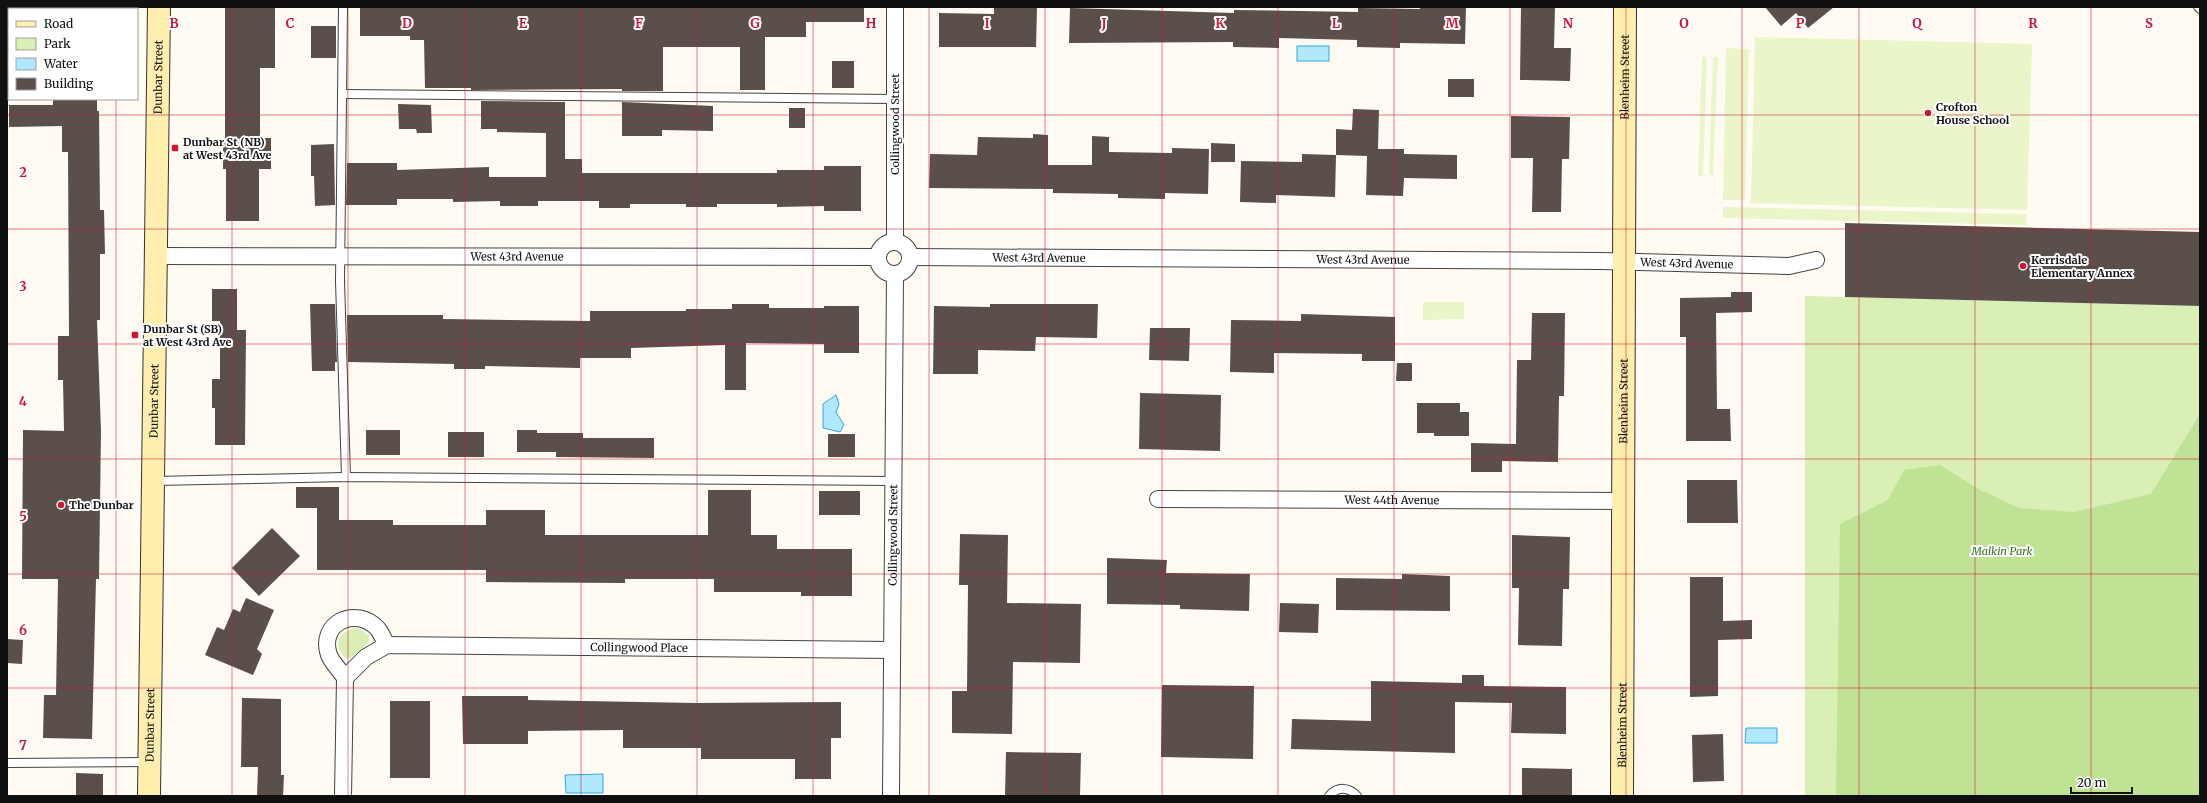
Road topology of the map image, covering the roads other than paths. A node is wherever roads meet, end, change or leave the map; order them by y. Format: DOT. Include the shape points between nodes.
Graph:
graph roads {
  1 [pos="159,7"];
  2 [pos="343,7"];
  3 [pos="895,7"];
  4 [pos="1625,7"];
  5 [pos="342,94"];
  6 [pos="895,99"];
  7 [pos="895,242"];
  8 [pos="156,256"];
  9 [pos="340,256"];
  10 [pos="878,257"];
  11 [pos="910,257"];
  12 [pos="1816,260"];
  13 [pos="1625,262"];
  14 [pos="895,274"];
  15 [pos="346,478"];
  16 [pos="153,481"];
  17 [pos="893,481"];
  18 [pos="1158,499"];
  19 [pos="1625,501"];
  20 [pos="386,645"];
  21 [pos="891,650"];
  22 [pos="345,678"];
  23 [pos="150,762"];
  24 [pos="7,763"];
  25 [pos="149,796"];
  26 [pos="343,796"];
  27 [pos="891,796"];
  28 [pos="1329,796"];
  29 [pos="1357,796"];
  30 [pos="1622,796"];
  1 -- 8 [label="main road, Dunbar Street"];
  2 -- 5 [label="lane"];
  3 -- 6 [label="street, Collingwood Street"];
  4 -- 13 [label="main road, Blenheim Street"];
  5 -- 6 [label="lane"];
  5 -- 9 [label="lane"];
  6 -- 7 [label="street, Collingwood Street"];
  7 -- 10 [label="street" via="883,246"];
  7 -- 11 [label="street" via="906,246"];
  8 -- 9 [label="street, West 43rd Avenue"];
  8 -- 16 [label="main road, Dunbar Street"];
  9 -- 10 [label="street, West 43rd Avenue"];
  9 -- 15 [label="lane"];
  10 -- 14 [label="street" via="882,270"];
  11 -- 13 [label="street, West 43rd Avenue"];
  11 -- 14 [label="street" via="906,269"];
  12 -- 13 [label="street, West 43rd Avenue" via="1789,266"];
  13 -- 19 [label="main road, Blenheim Street"];
  14 -- 17 [label="street, Collingwood Street"];
  15 -- 16 [label="lane"];
  15 -- 17 [label="lane"];
  16 -- 23 [label="main road, Dunbar Street"];
  17 -- 21 [label="street, Collingwood Street"];
  18 -- 19 [label="street, West 44th Avenue"];
  19 -- 30 [label="main road, Blenheim Street"];
  20 -- 21 [label="street, Collingwood Place"];
  20 -- 22 [label="street" via="366,657"];
  20 -- 22 [label="street" via="378,629 363,619 348,617 334,625 328,638 329,655"];
  21 -- 27 [label="street, Collingwood Street"];
  22 -- 26 [label="street"];
  23 -- 24 [label="lane"];
  23 -- 25 [label="main road, Dunbar Street"];
  28 -- 29 [label="lane" via="1345,789"];
}
